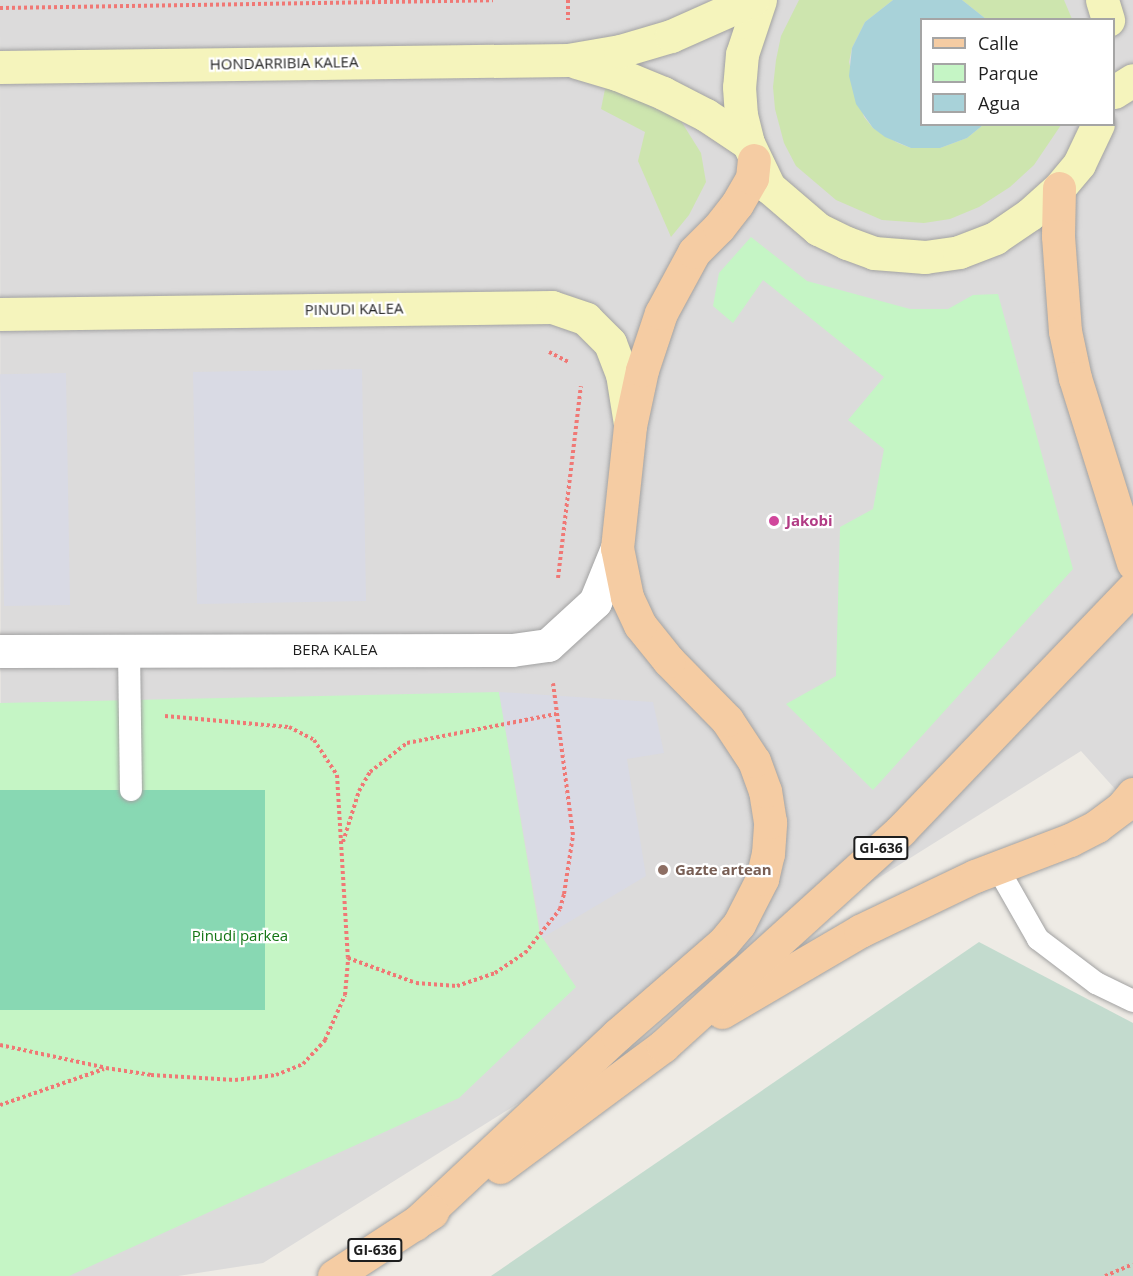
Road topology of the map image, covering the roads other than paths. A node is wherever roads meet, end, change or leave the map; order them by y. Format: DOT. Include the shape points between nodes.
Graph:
graph roads {
  1 [pos="752,0"];
  2 [pos="760,0"];
  3 [pos="1102,0"];
  4 [pos="1107,18"];
  5 [pos="568,60"];
  6 [pos="0,67"];
  7 [pos="1133,80"];
  8 [pos="1115,91"];
  9 [pos="1097,126"];
  10 [pos="751,151"];
  11 [pos="1059,188"];
  12 [pos="0,314"];
  13 [pos="630,426"];
  14 [pos="617,548"];
  15 [pos="1133,563"];
  16 [pos="1133,588"];
  17 [pos="0,651"];
  18 [pos="129,651"];
  19 [pos="131,790"];
  20 [pos="1133,794"];
  21 [pos="998,867"];
  22 [pos="1133,1001"];
  23 [pos="663,1046"];
  24 [pos="415,1224"];
  25 [pos="334,1276"];
  1 -- 5 [label="main road, HONDARRIBIA KALEA" via="671,36 620,51"];
  2 -- 10 [label="main road" via="747,35 740,76 741,115"];
  3 -- 4 [label="main road"];
  5 -- 6 [label="main road, HONDARRIBIA KALEA"];
  5 -- 10 [label="main road, HONDARRIBIA KALEA" via="663,93 706,115"];
  7 -- 8 [label="main road"];
  9 -- 11 [label="main road" via="1079,164"];
  10 -- 11 [label="main road" via="769,187 818,229 883,254 925,257 995,238"];
  10 -- 13 [label="main road" via="752,178 737,204 694,252 661,313 642,370"];
  11 -- 15 [label="main road" via="1058,248 1065,331 1075,378"];
  12 -- 13 [label="main road, PINUDI KALEA" via="552,307 586,319 610,343 622,374"];
  13 -- 14 [label="main road"];
  14 -- 18 [label="street, BERA KALEA" via="595,602 548,645 512,650"];
  14 -- 24 [label="main road" via="627,597 640,625 727,720 754,761 765,791 770,822 762,879 740,924 723,943 616,1035"];
  16 -- 23 [label="main road, GI-636" via="901,830"];
  17 -- 18 [label="street, BERA KALEA"];
  18 -- 19 [label="lane"];
  20 -- 21 [label="main road" via="1097,826"];
  21 -- 22 [label="lane" via="1038,939 1096,983"];
  21 -- 23 [label="main road" via="860,931"];
  23 -- 24 [label="main road, GI-636" via="541,1138"];
  24 -- 25 [label="main road, GI-636"];
}
